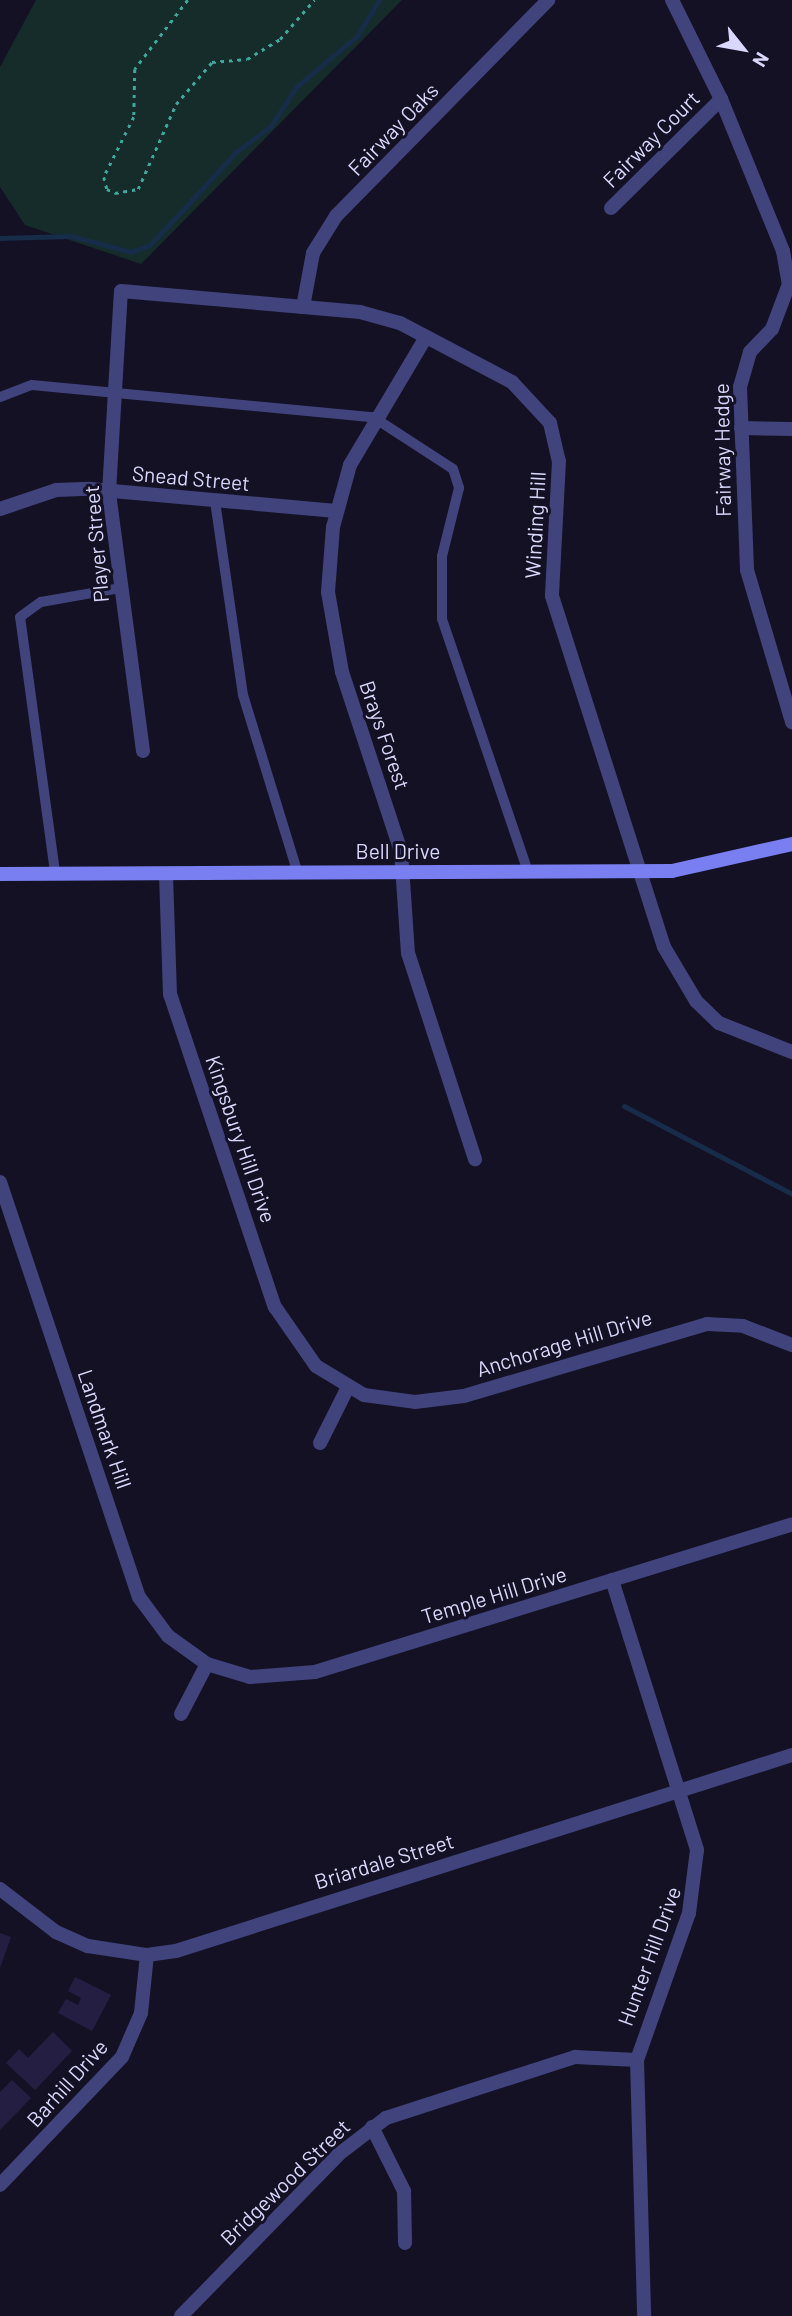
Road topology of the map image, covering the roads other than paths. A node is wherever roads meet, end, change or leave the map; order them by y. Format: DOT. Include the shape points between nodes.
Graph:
graph roads {
  1 [pos="548,0"];
  2 [pos="672,0"];
  3 [pos="721,99"];
  4 [pos="611,208"];
  5 [pos="121,291"];
  6 [pos="303,307"];
  7 [pos="426,337"];
  8 [pos="115,394"];
  9 [pos="0,397"];
  10 [pos="373,418"];
  11 [pos="741,428"];
  12 [pos="792,429"];
  13 [pos="109,492"];
  14 [pos="215,501"];
  15 [pos="2,508"];
  16 [pos="336,512"];
  17 [pos="120,588"];
  18 [pos="792,722"];
  19 [pos="143,751"];
  20 [pos="792,844"];
  21 [pos="639,870"];
  22 [pos="297,871"];
  23 [pos="55,872"];
  24 [pos="403,872"];
  25 [pos="528,872"];
  26 [pos="0,874"];
  27 [pos="166,874"];
  28 [pos="792,1052"];
  29 [pos="475,1159"];
  30 [pos="0,1182"];
  31 [pos="792,1345"];
  32 [pos="348,1387"];
  33 [pos="320,1443"];
  34 [pos="792,1524"];
  35 [pos="612,1580"];
  36 [pos="207,1664"];
  37 [pos="181,1714"];
  38 [pos="792,1755"];
  39 [pos="681,1791"];
  40 [pos="0,1889"];
  41 [pos="147,1955"];
  42 [pos="637,2060"];
  43 [pos="372,2127"];
  44 [pos="0,2185"];
  45 [pos="405,2243"];
  46 [pos="181,2316"];
  47 [pos="644,2316"];
  1 -- 6 [label="street, Fairway Oaks" via="336,216 313,253"];
  2 -- 3 [label="street, Fairway Hedge"];
  3 -- 4 [label="street, Fairway Court"];
  3 -- 11 [label="street, Fairway Hedge" via="783,251 789,284 784,307 743,367"];
  5 -- 6 [label="street, Winding Hill"];
  5 -- 8 [label="street, Player Street"];
  6 -- 7 [label="street, Winding Hill" via="378,315"];
  7 -- 10 [label="street, Brays Forest"];
  7 -- 21 [label="street, Winding Hill" via="512,382 550,423 559,461 552,596"];
  8 -- 9 [label="lane" via="32,385"];
  8 -- 10 [label="lane"];
  8 -- 13 [label="street, Player Street"];
  10 -- 16 [label="street, Brays Forest"];
  10 -- 25 [label="lane" via="453,469 459,488 442,556 442,619"];
  11 -- 12 [label="street"];
  11 -- 18 [label="street, Fairway Hedge" via="747,570"];
  13 -- 14 [label="street, Snead Street"];
  13 -- 15 [label="street, Snead Street" via="57,490"];
  13 -- 17 [label="street, Player Street"];
  14 -- 16 [label="street, Snead Street"];
  14 -- 22 [label="lane" via="243,695"];
  16 -- 24 [label="street, Brays Forest" via="328,557 331,624"];
  17 -- 19 [label="street, Player Street"];
  17 -- 23 [label="lane" via="34,604 19,617"];
  20 -- 21 [label="street, Bell Drive" via="702,869"];
  21 -- 25 [label="street, Bell Drive"];
  21 -- 28 [label="street, Winding Hill" via="664,947 696,1001 747,1039"];
  22 -- 24 [label="street, Bell Drive"];
  22 -- 27 [label="street, Bell Drive"];
  23 -- 26 [label="street, Bell Drive"];
  23 -- 27 [label="street, Bell Drive"];
  24 -- 25 [label="street, Bell Drive"];
  24 -- 29 [label="street, Brays Forest" via="408,953"];
  27 -- 32 [label="street, Kingsbury Hill Drive" via="170,995 275,1307 303,1354"];
  30 -- 36 [label="street, Landmark Hill" via="139,1597 168,1636"];
  31 -- 32 [label="street, Anchorage Hill Drive" via="743,1326 707,1324 440,1400 374,1398"];
  32 -- 33 [label="street"];
  34 -- 35 [label="street, Temple Hill Drive"];
  35 -- 36 [label="street, Temple Hill Drive" via="315,1672 250,1677"];
  35 -- 39 [label="street, Hunter Hill Drive"];
  36 -- 37 [label="street"];
  38 -- 39 [label="street, Briardale Street"];
  39 -- 41 [label="street, Briardale Street" via="177,1951"];
  39 -- 42 [label="street, Hunter Hill Drive" via="697,1850 697,1884"];
  40 -- 41 [label="street, Briardale Street" via="72,1940"];
  41 -- 44 [label="street, Barhill Drive" via="141,2013 122,2057"];
  42 -- 43 [label="street, Bridgewood Street" via="575,2057 417,2104"];
  42 -- 47 [label="street, Hunter Hill Drive"];
  43 -- 45 [label="street" via="404,2191"];
  43 -- 46 [label="street, Bridgewood Street"];
}
